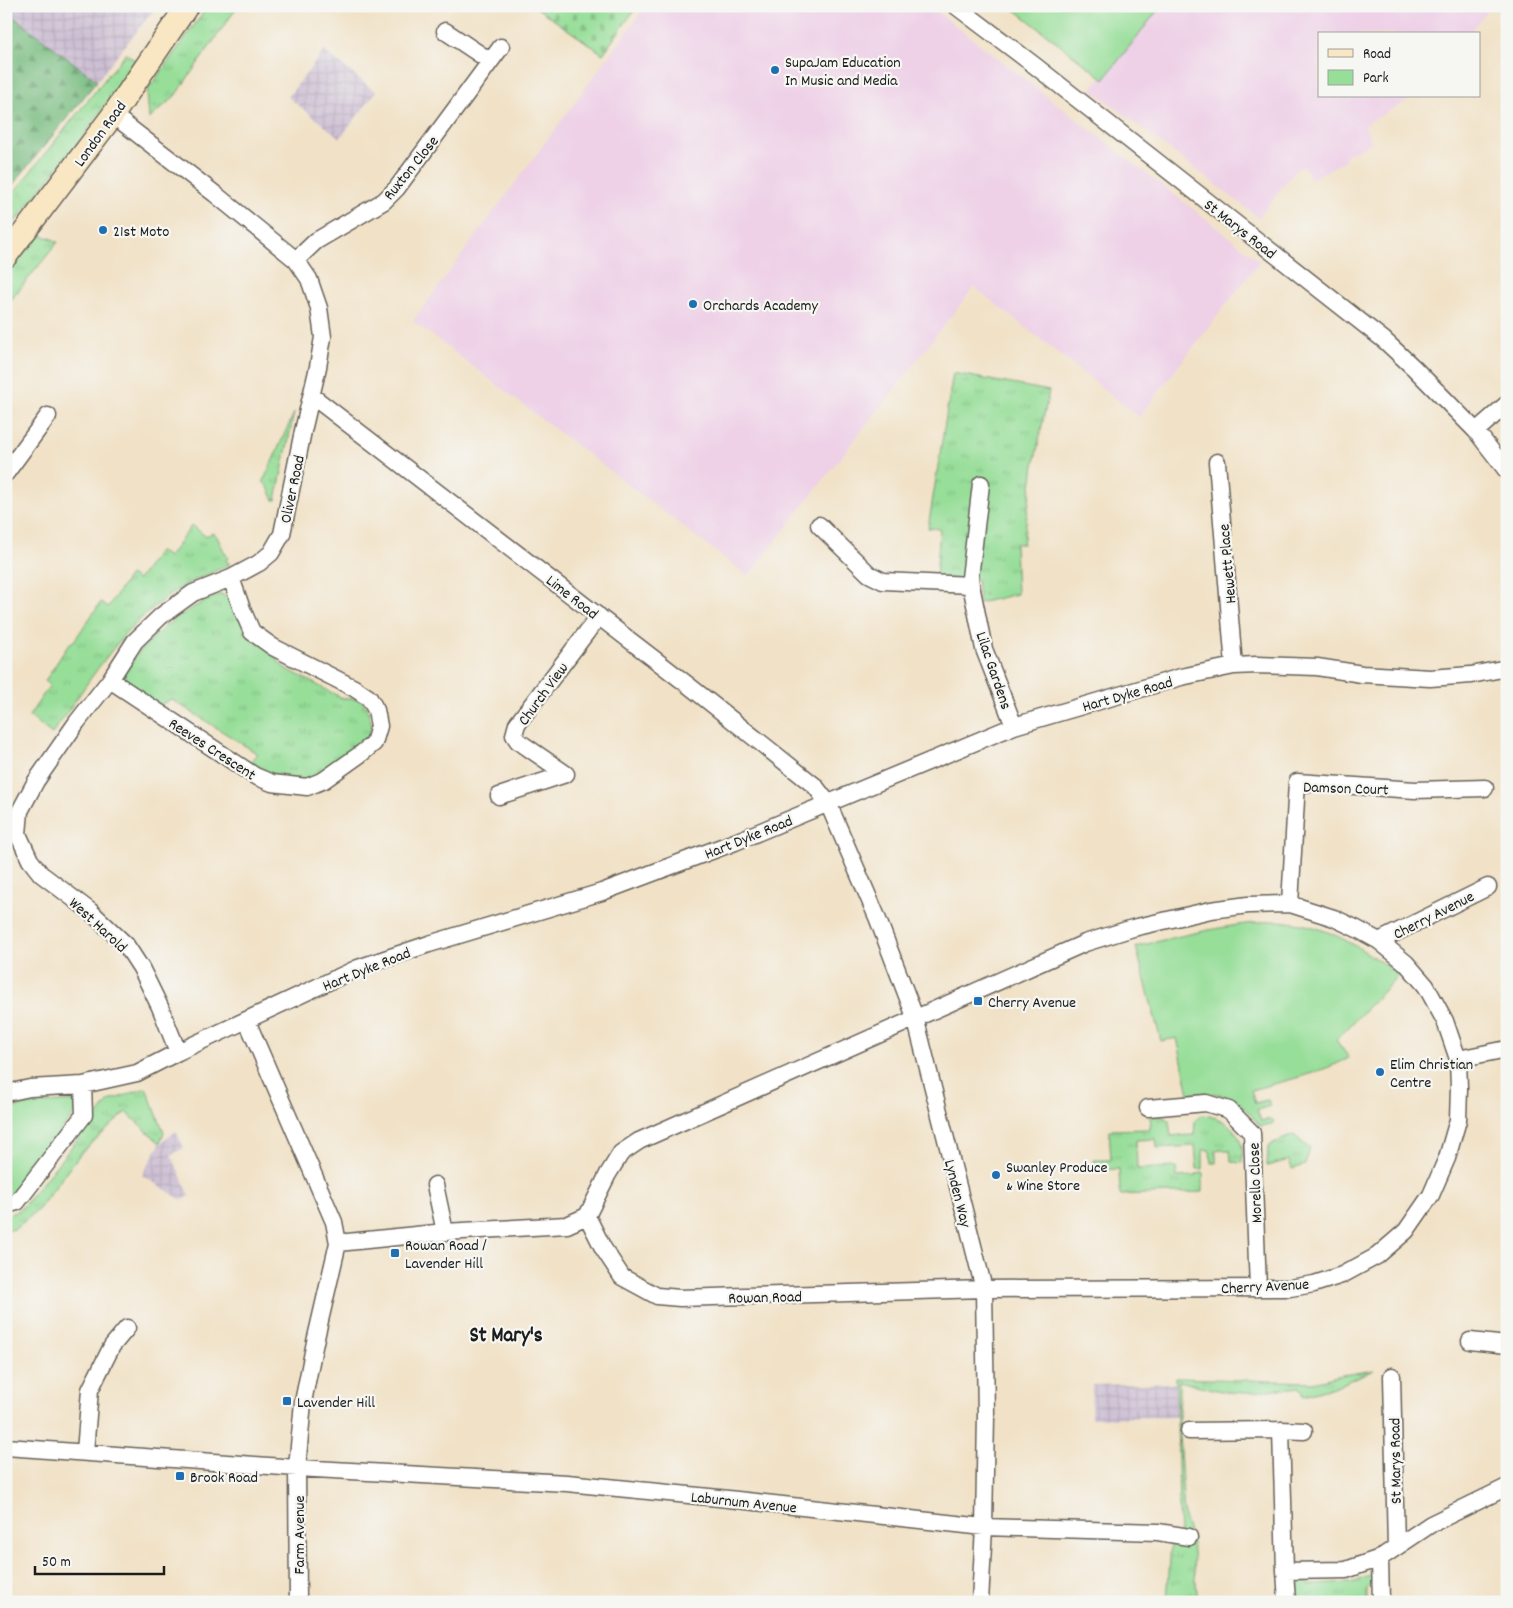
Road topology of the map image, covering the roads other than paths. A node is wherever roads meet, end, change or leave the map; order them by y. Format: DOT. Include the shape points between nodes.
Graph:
graph roads {
  1 [pos="187,6"];
  2 [pos="956,6"];
  3 [pos="445,31"];
  4 [pos="501,47"];
  5 [pos="490,61"];
  6 [pos="112,115"];
  7 [pos="6,256"];
  8 [pos="296,260"];
  9 [pos="312,396"];
  10 [pos="1507,404"];
  11 [pos="48,416"];
  12 [pos="1476,431"];
  13 [pos="1217,462"];
  14 [pos="1507,470"];
  15 [pos="6,473"];
  16 [pos="981,484"];
  17 [pos="819,526"];
  18 [pos="231,578"];
  19 [pos="971,585"];
  20 [pos="599,616"];
  21 [pos="1234,666"];
  22 [pos="1507,668"];
  23 [pos="110,680"];
  24 [pos="1014,726"];
  25 [pos="1485,788"];
  26 [pos="499,796"];
  27 [pos="828,803"];
  28 [pos="12,835"];
  29 [pos="1488,886"];
  30 [pos="1290,904"];
  31 [pos="1379,941"];
  32 [pos="916,1018"];
  33 [pos="247,1021"];
  34 [pos="1507,1048"];
  35 [pos="178,1052"];
  36 [pos="1458,1059"];
  37 [pos="83,1084"];
  38 [pos="6,1093"];
  39 [pos="1148,1108"];
  40 [pos="435,1185"];
  41 [pos="6,1206"];
  42 [pos="587,1216"];
  43 [pos="445,1232"];
  44 [pos="338,1243"];
  45 [pos="1258,1288"];
  46 [pos="984,1289"];
  47 [pos="127,1328"];
  48 [pos="1470,1342"];
  49 [pos="1507,1345"];
  50 [pos="1392,1376"];
  51 [pos="1281,1430"];
  52 [pos="1189,1431"];
  53 [pos="1304,1431"];
  54 [pos="6,1447"];
  55 [pos="85,1452"];
  56 [pos="298,1468"];
  57 [pos="1507,1487"];
  58 [pos="984,1527"];
  59 [pos="1189,1537"];
  60 [pos="1396,1547"];
  61 [pos="1380,1558"];
  62 [pos="1285,1571"];
  63 [pos="298,1602"];
  64 [pos="980,1602"];
  65 [pos="1287,1602"];
  66 [pos="1381,1602"];
  1 -- 6 [label="main road, London Road"];
  2 -- 12 [label="street, St Marys Road" via="1384,340"];
  3 -- 5 [label="street"];
  4 -- 5 [label="street, Ruxton Close"];
  5 -- 8 [label="street, Ruxton Close" via="397,188 384,201 316,241"];
  6 -- 7 [label="main road, London Road"];
  6 -- 8 [label="street, Oliver Road"];
  8 -- 9 [label="street, Oliver Road" via="309,279 319,308 323,337"];
  9 -- 18 [label="street, Oliver Road" via="282,534 271,553"];
  9 -- 20 [label="street, Lime Road"];
  10 -- 12 [label="street"];
  11 -- 15 [label="street"];
  12 -- 14 [label="street, St Marys Road"];
  13 -- 21 [label="street, Hewett Place"];
  16 -- 19 [label="street, Lilac Gardens"];
  17 -- 19 [label="street" via="869,574 883,581"];
  18 -- 23 [label="street, Oliver Road" via="193,593 161,616 135,641"];
  18 -- 23 [label="street, Reeves Crescent" via="252,632 273,647 369,698 376,710 379,726 374,743 324,780 307,787 272,783 255,776"];
  19 -- 24 [label="street, Lilac Gardens" via="984,649"];
  20 -- 26 [label="street, Church View" via="517,724 514,735 518,742 566,774"];
  20 -- 27 [label="street, Lime Road" via="815,786"];
  21 -- 22 [label="street, Hart Dyke Road" via="1281,665 1430,678"];
  21 -- 24 [label="street, Hart Dyke Road" via="1181,677"];
  23 -- 28 [label="street, Oliver Road" via="36,781"];
  24 -- 27 [label="street, Hart Dyke Road"];
  25 -- 30 [label="street, Damson Court" via="1415,790 1297,782"];
  27 -- 32 [label="street, Lynden Way"];
  27 -- 33 [label="street, Hart Dyke Road" via="602,892 358,968"];
  28 -- 35 [label="street, West Harold" via="41,874 90,911 126,945 160,1007"];
  29 -- 31 [label="street, Cherry Avenue"];
  30 -- 31 [label="street, Cherry Avenue" via="1334,918"];
  30 -- 32 [label="street, Cherry Avenue" via="1212,910 1133,928 1085,943"];
  31 -- 36 [label="street, Cherry Avenue" via="1406,963 1426,986 1445,1021"];
  32 -- 42 [label="street" via="639,1141 621,1154"];
  32 -- 46 [label="street, Lynden Way"];
  33 -- 35 [label="street, Hart Dyke Road"];
  33 -- 44 [label="street" via="334,1222"];
  34 -- 36 [label="street"];
  35 -- 37 [label="street, Hart Dyke Road" via="137,1073"];
  36 -- 45 [label="street, Cherry Avenue" via="1458,1120 1447,1158 1431,1195 1406,1231 1377,1256 1342,1275 1290,1288"];
  37 -- 38 [label="street, Hart Dyke Road"];
  37 -- 41 [label="street" via="84,1115 17,1202"];
  39 -- 45 [label="street, Morello Close" via="1206,1103 1229,1110 1252,1133"];
  40 -- 43 [label="street"];
  42 -- 43 [label="street" via="567,1225"];
  42 -- 46 [label="street, Rowan Road" via="622,1277 657,1296"];
  43 -- 44 [label="street"];
  44 -- 56 [label="street" via="303,1402"];
  45 -- 46 [label="street, Cherry Avenue"];
  46 -- 58 [label="street, Lynden Way"];
  47 -- 55 [label="street" via="112,1346 90,1390"];
  48 -- 49 [label="street"];
  50 -- 60 [label="street, St Marys Road"];
  51 -- 52 [label="street"];
  51 -- 53 [label="street"];
  51 -- 62 [label="street"];
  54 -- 55 [label="street"];
  55 -- 56 [label="street"];
  56 -- 58 [label="street, Laburnum Avenue" via="567,1483"];
  56 -- 63 [label="street, Farm Avenue"];
  57 -- 60 [label="street" via="1431,1524"];
  58 -- 59 [label="street, Laburnum Avenue" via="1158,1532"];
  58 -- 64 [label="street, Lynden Way"];
  60 -- 61 [label="street"];
  61 -- 62 [label="street" via="1346,1570"];
  61 -- 66 [label="street"];
  62 -- 65 [label="street"];
}
